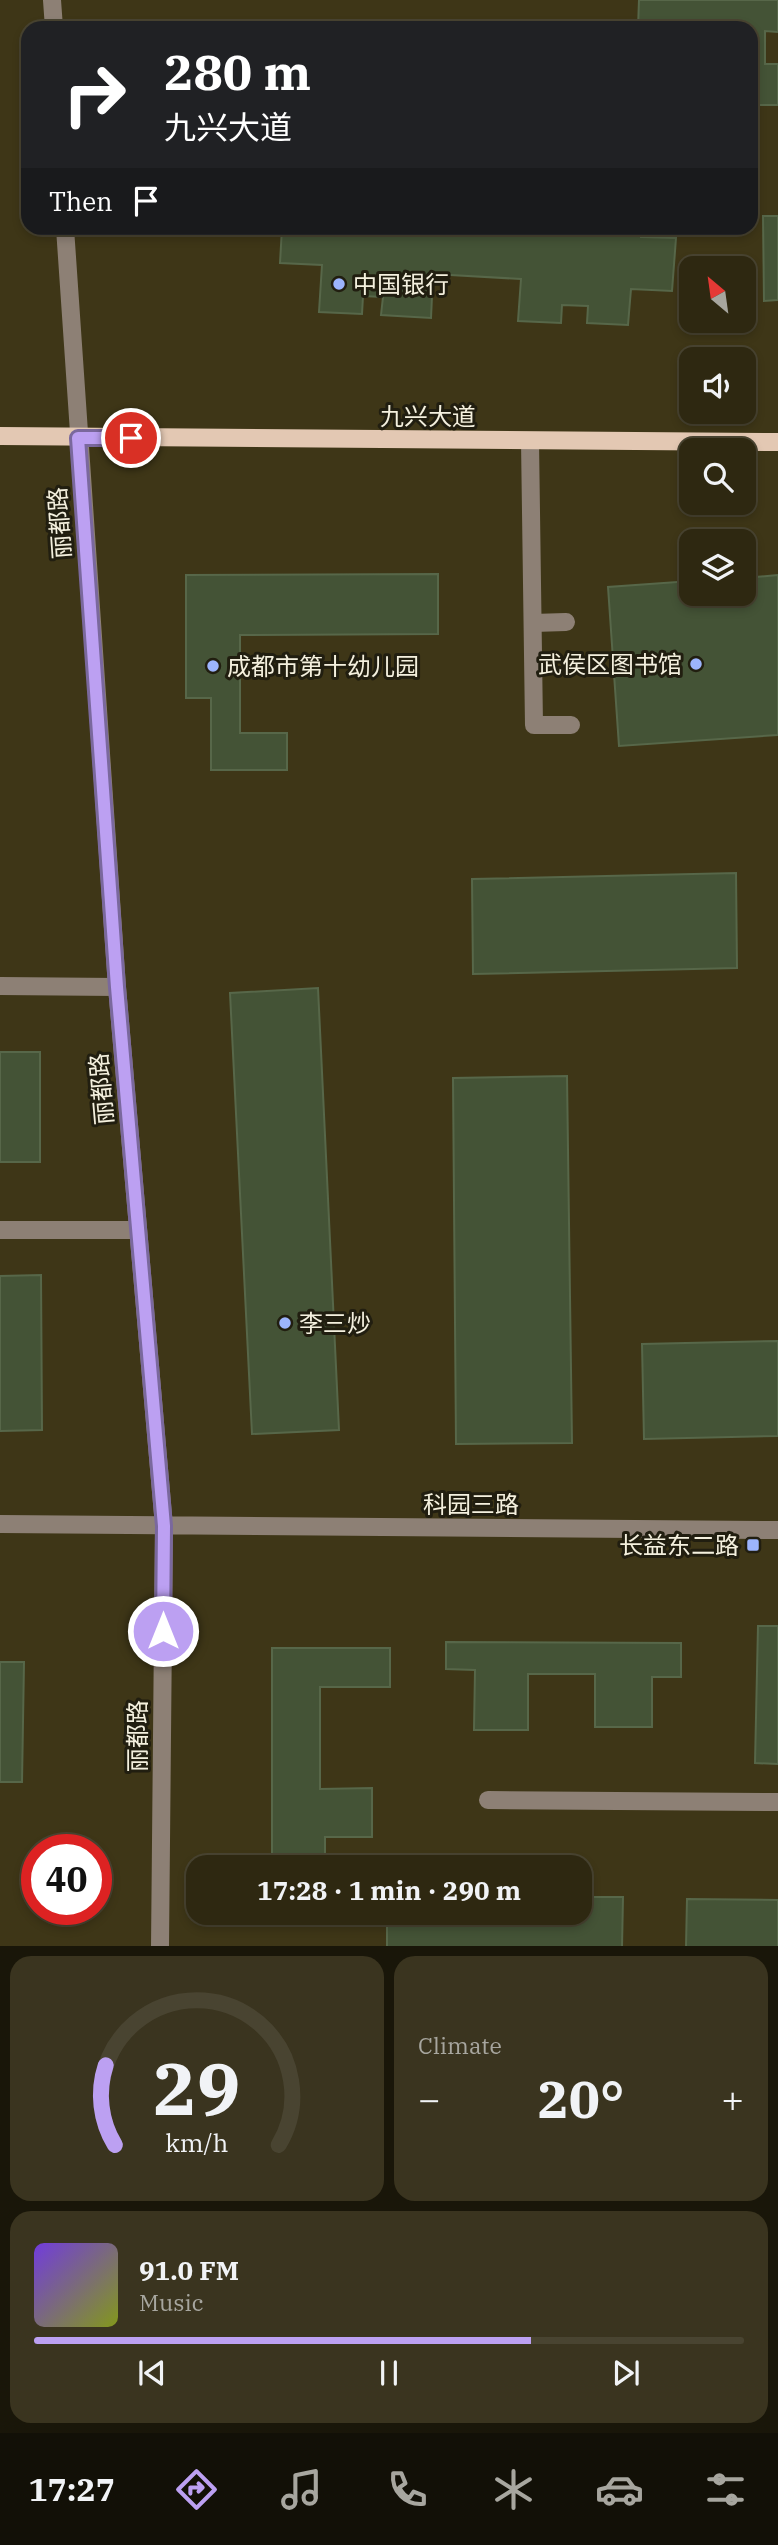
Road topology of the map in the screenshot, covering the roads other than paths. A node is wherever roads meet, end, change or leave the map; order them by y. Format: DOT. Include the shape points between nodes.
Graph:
graph roads {
  1 [pos="52,0"];
  2 [pos="54,21"];
  3 [pos="65,235"];
  4 [pos="0,436"];
  5 [pos="78,438"];
  6 [pos="530,441"];
  7 [pos="778,442"];
  8 [pos="566,622"];
  9 [pos="533,623"];
  10 [pos="571,725"];
  11 [pos="0,986"];
  12 [pos="117,987"];
  13 [pos="0,1230"];
  14 [pos="138,1230"];
  15 [pos="0,1524"];
  16 [pos="164,1526"];
  17 [pos="778,1530"];
  18 [pos="488,1800"];
  19 [pos="778,1802"];
  20 [pos="160,1946"];
  1 -- 2 [label="street"];
  3 -- 5 [label="street, 丽都路"];
  4 -- 5 [label="main road, 九兴大道"];
  5 -- 6 [label="main road, 九兴大道"];
  5 -- 12 [label="street, 丽都路"];
  6 -- 7 [label="main road, 九兴大道"];
  6 -- 9 [label="street"];
  8 -- 9 [label="street"];
  9 -- 10 [label="street" via="534,725"];
  11 -- 12 [label="street"];
  12 -- 14 [label="street, 丽都路"];
  13 -- 14 [label="street"];
  14 -- 16 [label="street, 丽都路"];
  15 -- 16 [label="street"];
  16 -- 17 [label="street, 科园三路"];
  16 -- 20 [label="street, 丽都路"];
  18 -- 19 [label="street"];
}
